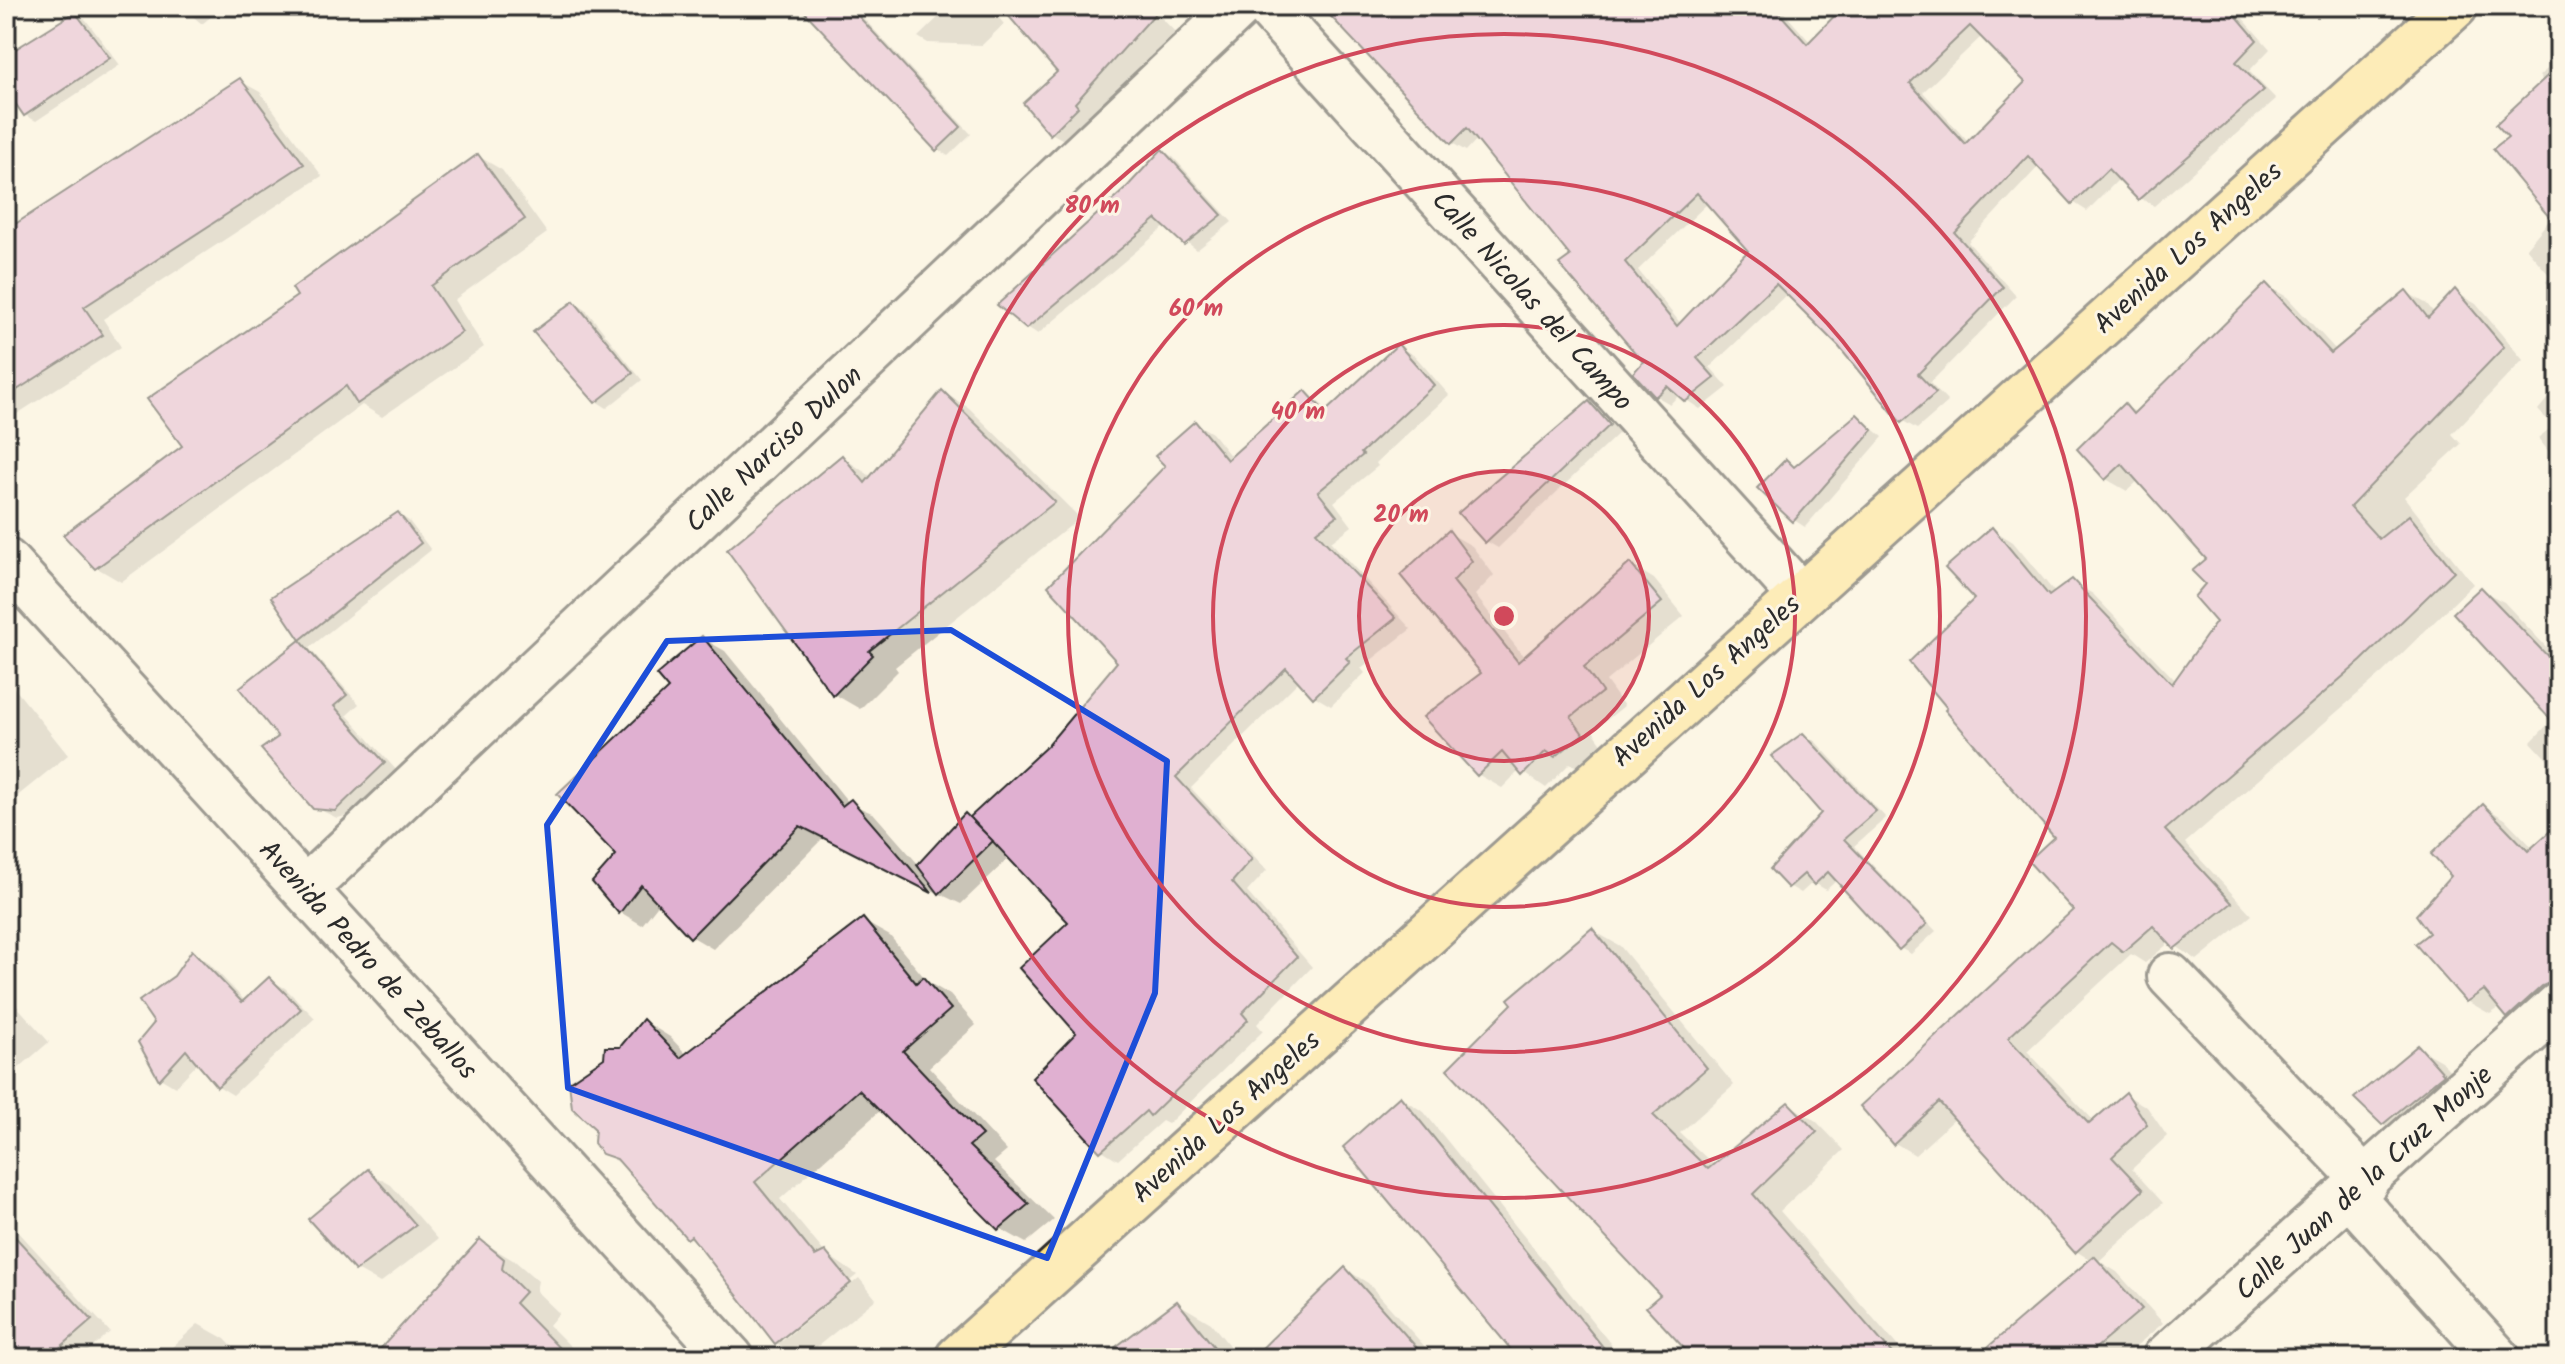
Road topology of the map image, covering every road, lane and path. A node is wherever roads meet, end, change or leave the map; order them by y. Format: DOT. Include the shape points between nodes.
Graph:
graph roads {
  1 [pos="1240,6"];
  2 [pos="1267,6"];
  3 [pos="2455,6"];
  4 [pos="6,561"];
  5 [pos="1800,595"];
  6 [pos="305,889"];
  7 [pos="2170,976"];
  8 [pos="2559,1005"];
  9 [pos="2358,1188"];
  10 [pos="731,1358"];
  11 [pos="958,1358"];
  12 [pos="2165,1358"];
  13 [pos="2497,1358"];
  1 -- 6 [label="street, Calle Narciso Dulon"];
  2 -- 5 [label="street, Calle Nicolas del Campo"];
  3 -- 5 [label="main road, Avenida Los Angeles"];
  4 -- 6 [label="street, Avenida Pedro de Zeballos"];
  5 -- 11 [label="main road, Avenida Los Angeles"];
  6 -- 10 [label="street, Avenida Pedro de Zeballos"];
  7 -- 9 [label="street"];
  8 -- 9 [label="street, Calle Juan de la Cruz Monje"];
  9 -- 12 [label="street, Calle Juan de la Cruz Monje"];
  9 -- 13 [label="street"];
}
